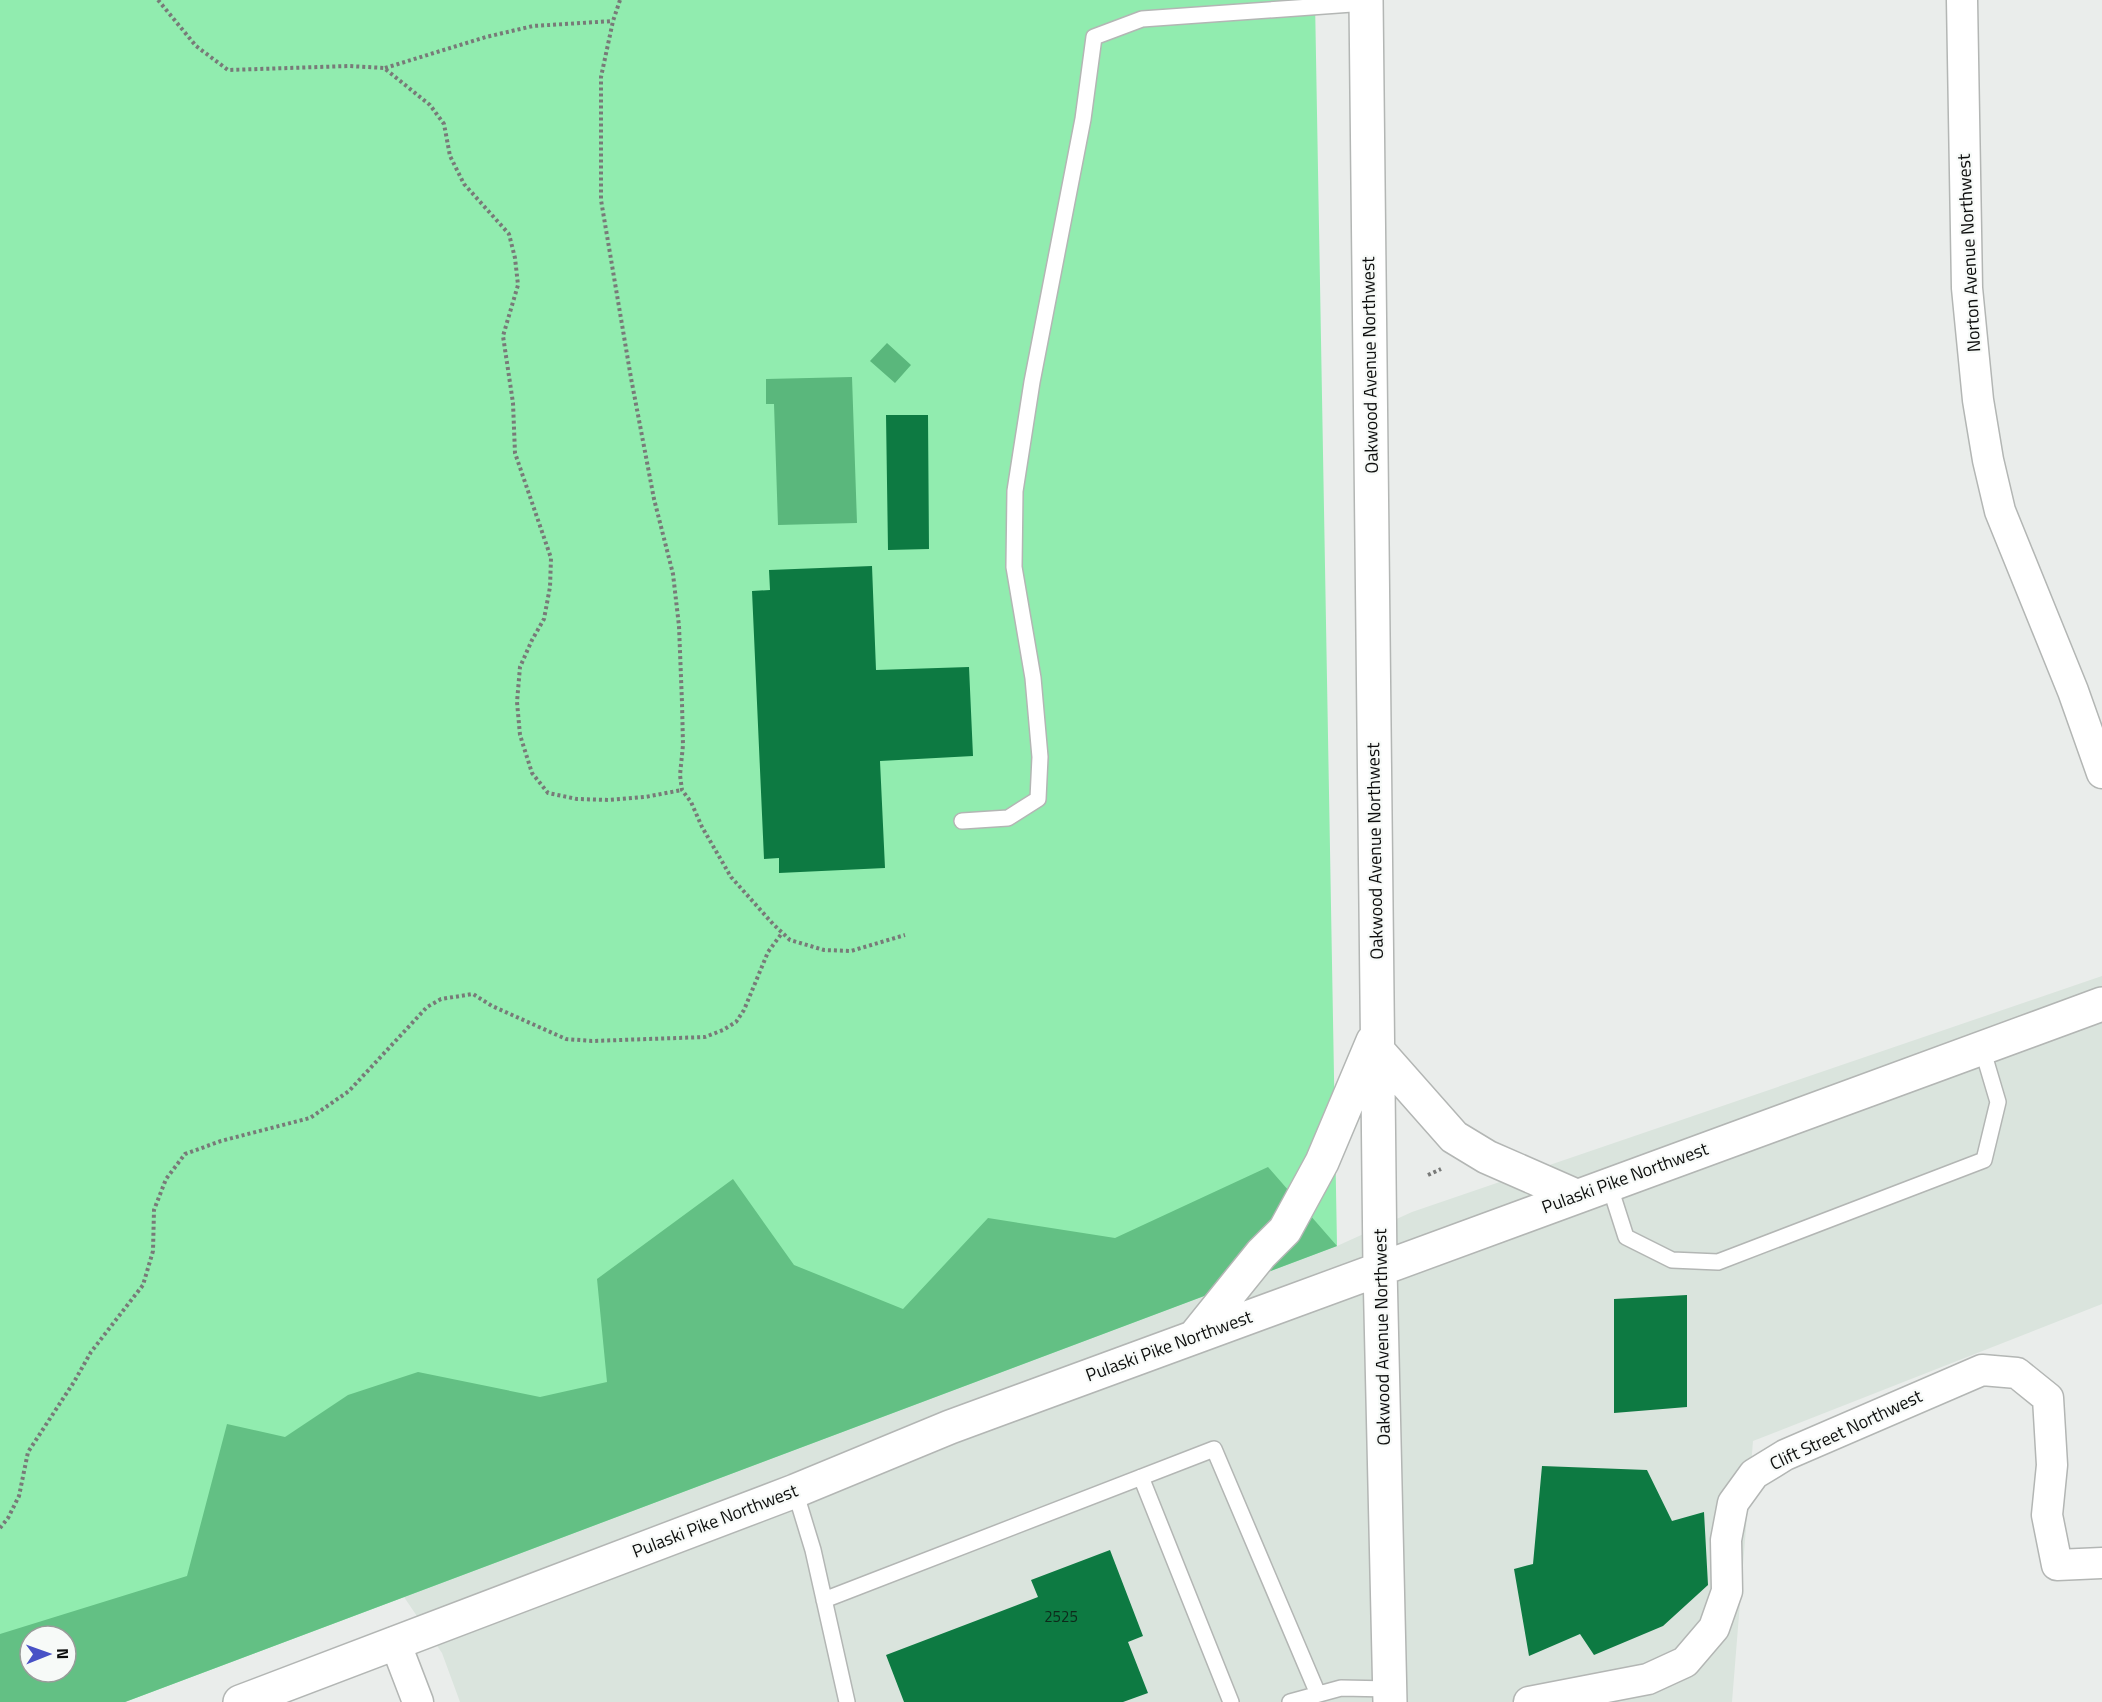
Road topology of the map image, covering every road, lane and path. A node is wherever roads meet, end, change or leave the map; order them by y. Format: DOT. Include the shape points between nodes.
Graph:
graph roads {
  1 [pos="158,0"];
  2 [pos="620,0"];
  3 [pos="1962,0"];
  4 [pos="1366,2"];
  5 [pos="613,21"];
  6 [pos="384,68"];
  7 [pos="2102,773"];
  8 [pos="682,790"];
  9 [pos="962,821"];
  10 [pos="782,933"];
  11 [pos="905,934"];
  12 [pos="2102,1004"];
  13 [pos="1378,1041"];
  14 [pos="1982,1048"];
  15 [pos="1609,1184"];
  16 [pos="1576,1196"];
  17 [pos="1380,1269"];
  18 [pos="1194,1337"];
  19 [pos="1141,1477"];
  20 [pos="795,1491"];
  21 [pos="0,1528"];
  22 [pos="2102,1563"];
  23 [pos="824,1600"];
  24 [pos="395,1642"];
  25 [pos="1318,1694"];
  26 [pos="1390,1696"];
  27 [pos="240,1702"];
  28 [pos="418,1702"];
  29 [pos="847,1702"];
  30 [pos="1231,1702"];
  31 [pos="1290,1702"];
  32 [pos="1529,1702"];
  1 -- 6 [label="path" via="196,46 228,70"];
  2 -- 5 [label="path"];
  3 -- 7 [label="street, Norton Avenue Northwest" via="1967,288 1988,460 2000,511"];
  4 -- 9 [label="lane" via="1142,18 1094,37 1083,119 1015,491 1014,567 1034,689 1040,757 1038,799 1008,818"];
  4 -- 13 [label="street, Oakwood Avenue Northwest"];
  5 -- 6 [label="path" via="533,26"];
  5 -- 8 [label="path" via="601,77 600,200 654,499 673,574 679,626"];
  6 -- 8 [label="path" via="430,105 444,124 450,156 464,184 509,234 515,258 518,285 503,336 513,403 515,453 551,558 544,619 520,667 520,735 531,773 548,793 577,799 645,797"];
  8 -- 10 [label="path" via="731,878"];
  10 -- 11 [label="path" via="790,940 824,950 851,951"];
  10 -- 21 [label="path" via="768,952 736,1022 705,1037 566,1039 473,994 441,999 427,1007 349,1091 310,1118 185,1154 166,1179 154,1210 153,1251 143,1285 92,1352 28,1452 19,1496"];
  12 -- 14 [label="street, Pulaski Pike Northwest"];
  13 -- 16 [label="street" via="1454,1137 1487,1157"];
  13 -- 17 [label="street, Oakwood Avenue Northwest"];
  13 -- 18 [label="street" via="1322,1162 1285,1230"];
  14 -- 15 [label="street, Pulaski Pike Northwest"];
  14 -- 15 [label="lane" via="1998,1101 1984,1160 1718,1262 1672,1260 1626,1237"];
  15 -- 16 [label="street, Pulaski Pike Northwest"];
  16 -- 17 [label="street, Pulaski Pike Northwest"];
  17 -- 18 [label="street, Pulaski Pike Northwest"];
  17 -- 26 [label="street, Oakwood Avenue Northwest"];
  18 -- 20 [label="street, Pulaski Pike Northwest" via="950,1427"];
  19 -- 23 [label="lane"];
  19 -- 25 [label="lane" via="1214,1449"];
  19 -- 30 [label="lane"];
  20 -- 23 [label="lane"];
  20 -- 24 [label="street, Pulaski Pike Northwest"];
  22 -- 32 [label="street, Clift Street Northwest" via="2057,1564 2047,1515 2052,1465 2048,1398 2017,1373 1982,1370 1785,1455 1754,1474 1733,1503 1726,1540 1726,1590 1714,1628 1685,1662 1648,1679"];
  23 -- 29 [label="lane"];
  24 -- 27 [label="street, Pulaski Pike Northwest"];
  24 -- 28 [label="street"];
  25 -- 26 [label="lane" via="1341,1688"];
  25 -- 31 [label="lane"];
}
